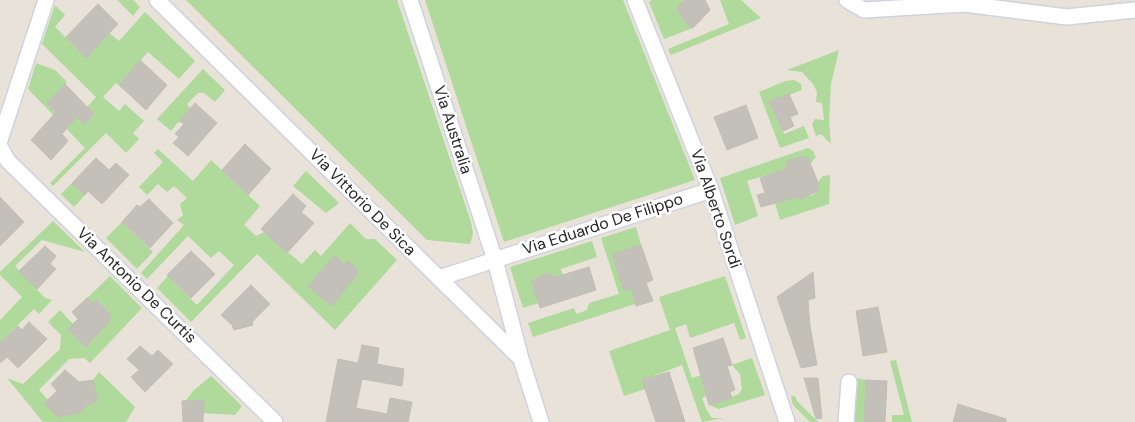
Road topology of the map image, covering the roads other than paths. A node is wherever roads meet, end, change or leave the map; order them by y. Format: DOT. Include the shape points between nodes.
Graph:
graph roads {
  1 [pos="46,0"];
  2 [pos="157,0"];
  3 [pos="410,0"];
  4 [pos="635,0"];
  5 [pos="847,0"];
  6 [pos="1135,10"];
  7 [pos="0,140"];
  8 [pos="0,147"];
  9 [pos="711,190"];
  10 [pos="495,260"];
  11 [pos="439,278"];
  12 [pos="520,359"];
  13 [pos="849,382"];
  14 [pos="276,422"];
  15 [pos="541,422"];
  16 [pos="787,422"];
  17 [pos="846,422"];
  1 -- 7 [label="street"];
  2 -- 11 [label="street, Via Vittorio De Sica"];
  3 -- 10 [label="street, Via Australia"];
  4 -- 9 [label="street, Via Alberto Sordi"];
  5 -- 6 [label="street" via="864,10 964,4 1067,17"];
  8 -- 14 [label="street, Via Antonio De Curtis" via="8,161"];
  9 -- 10 [label="street, Via Eduardo De Filippo"];
  9 -- 16 [label="street, Via Alberto Sordi"];
  10 -- 11 [label="street, Via Eduardo De Filippo"];
  10 -- 12 [label="street, Via Australia"];
  11 -- 12 [label="street, Via Vittorio De Sica"];
  12 -- 15 [label="street, Via Vittorio De Sica"];
  13 -- 17 [label="street"];
}
